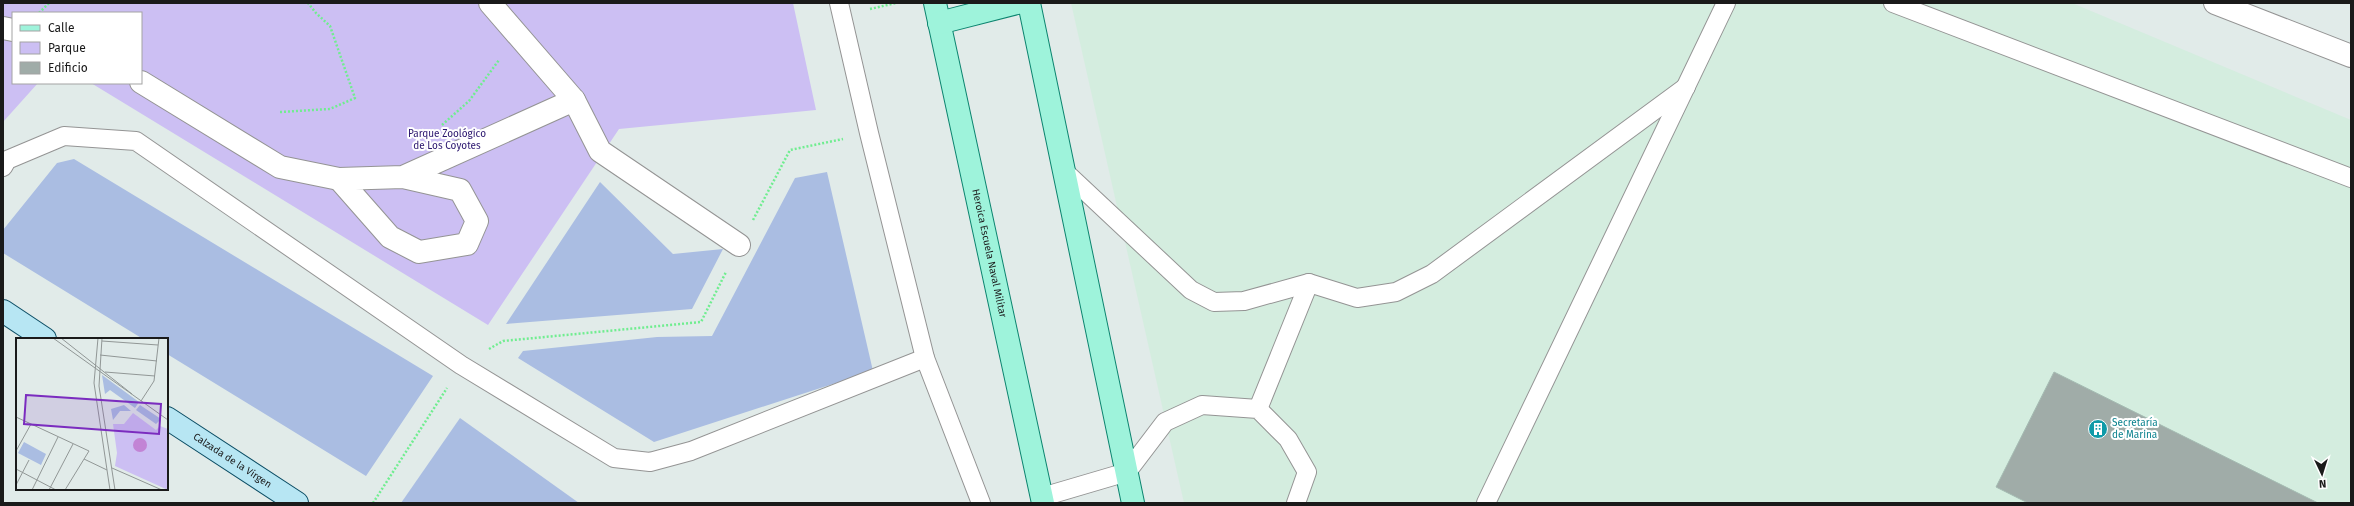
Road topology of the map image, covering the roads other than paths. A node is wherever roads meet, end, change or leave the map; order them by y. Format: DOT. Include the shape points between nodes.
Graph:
graph roads {
  1 [pos="490,3"];
  2 [pos="839,3"];
  3 [pos="1017,3"];
  4 [pos="1029,3"];
  5 [pos="1726,3"];
  6 [pos="1894,3"];
  7 [pos="2215,3"];
  8 [pos="2242,8"];
  9 [pos="937,13"];
  10 [pos="2351,56"];
  11 [pos="142,83"];
  12 [pos="1686,87"];
  13 [pos="574,100"];
  14 [pos="3,167"];
  15 [pos="1064,171"];
  16 [pos="403,177"];
  17 [pos="2351,178"];
  18 [pos="339,179"];
  19 [pos="739,245"];
  20 [pos="1310,283"];
  21 [pos="3,311"];
  22 [pos="44,338"];
  23 [pos="924,358"];
  24 [pos="1258,409"];
  25 [pos="168,419"];
  26 [pos="1127,472"];
  27 [pos="1042,500"];
  28 [pos="298,503"];
  29 [pos="981,503"];
  30 [pos="1133,503"];
  31 [pos="1296,503"];
  32 [pos="1486,503"];
  1 -- 13 [label="street"];
  2 -- 23 [label="lane"];
  3 -- 9 [label="main road"];
  4 -- 15 [label="main road"];
  5 -- 12 [label="lane"];
  6 -- 17 [label="lane"];
  7 -- 8 [label="street"];
  8 -- 10 [label="street"];
  9 -- 27 [label="main road, Heroica Escuela Naval Militar"];
  11 -- 18 [label="street" via="280,167"];
  12 -- 20 [label="lane" via="1432,274 1396,292 1357,298"];
  12 -- 32 [label="lane"];
  13 -- 16 [label="street"];
  13 -- 19 [label="street" via="600,151"];
  14 -- 23 [label="lane" via="7,160 64,136 136,141 462,365 614,458 650,462 691,450"];
  15 -- 20 [label="lane" via="1191,290 1214,302 1244,301"];
  15 -- 26 [label="main road"];
  16 -- 18 [label="street"];
  16 -- 18 [label="street" via="460,190 478,221 468,244 419,252 413,249 390,237"];
  20 -- 24 [label="lane"];
  21 -- 22 [label="main road"];
  23 -- 29 [label="lane"];
  24 -- 26 [label="lane" via="1202,405 1165,422"];
  24 -- 31 [label="lane" via="1288,439 1307,472"];
  25 -- 28 [label="main road, Calzada de la Virgen"];
  26 -- 27 [label="lane"];
  26 -- 30 [label="main road"];
}
